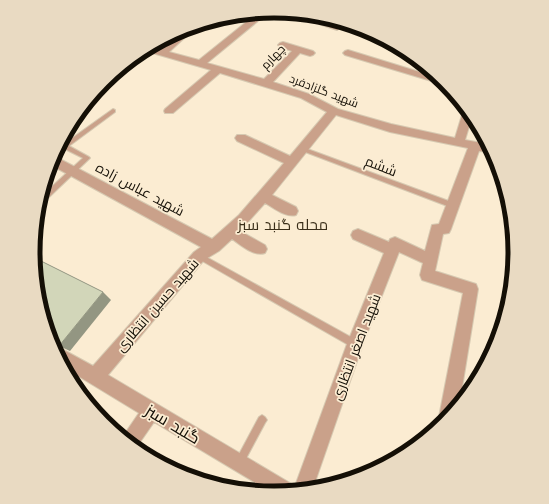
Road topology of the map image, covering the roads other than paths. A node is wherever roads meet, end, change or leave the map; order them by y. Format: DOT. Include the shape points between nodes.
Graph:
graph roads {
  1 [pos="255,19"];
  2 [pos="166,45"];
  3 [pos="283,45"];
  4 [pos="298,50"];
  5 [pos="157,51"];
  6 [pos="310,53"];
  7 [pos="348,53"];
  8 [pos="200,64"];
  9 [pos="218,69"];
  10 [pos="432,79"];
  11 [pos="266,83"];
  12 [pos="113,111"];
  13 [pos="169,111"];
  14 [pos="334,111"];
  15 [pos="466,118"];
  16 [pos="241,138"];
  17 [pos="459,142"];
  18 [pos="68,143"];
  19 [pos="475,145"];
  20 [pos="66,147"];
  21 [pos="483,147"];
  22 [pos="302,149"];
  23 [pos="292,162"];
  24 [pos="58,163"];
  25 [pos="73,171"];
  26 [pos="47,195"];
  27 [pos="264,198"];
  28 [pos="452,205"];
  29 [pos="291,211"];
  30 [pos="231,232"];
  31 [pos="358,235"];
  32 [pos="214,247"];
  33 [pos="260,249"];
  34 [pos="393,250"];
  35 [pos="199,256"];
  36 [pos="431,260"];
  37 [pos="355,344"];
  38 [pos="68,361"];
  39 [pos="95,377"];
  40 [pos="450,406"];
  41 [pos="151,411"];
  42 [pos="262,420"];
  43 [pos="132,438"];
  44 [pos="239,462"];
  45 [pos="305,484"];
  46 [pos="273,486"];
  1 -- 8 [label="street"];
  2 -- 5 [label="street"];
  3 -- 4 [label="street"];
  4 -- 6 [label="street"];
  4 -- 11 [label="street, چهارم"];
  5 -- 8 [label="street, شهید گلزادفرد"];
  7 -- 10 [label="street"];
  8 -- 9 [label="street, شهید گلزادفرد"];
  9 -- 11 [label="street, شهید گلزادفرد"];
  9 -- 13 [label="street"];
  11 -- 14 [label="street, شهید گلزادفرد" via="305,96"];
  12 -- 18 [label="lane"];
  14 -- 17 [label="street, شهید گلزادفرد" via="390,128"];
  14 -- 22 [label="street, شهید حسین انتظاری"];
  15 -- 17 [label="street"];
  16 -- 23 [label="street"];
  17 -- 19 [label="street, شهید گلزادفرد"];
  19 -- 21 [label="street, شهید گلزادفرد"];
  19 -- 28 [label="street"];
  20 -- 25 [label="lane" via="87,158"];
  22 -- 23 [label="street, شهید حسین انتظاری"];
  22 -- 28 [label="lane, ششم"];
  23 -- 27 [label="street, شهید حسین انتظاری"];
  24 -- 25 [label="street, شهید عباس زاده"];
  25 -- 26 [label="lane"];
  25 -- 32 [label="street, شهید عباس زاده"];
  27 -- 29 [label="street"];
  27 -- 30 [label="street, شهید حسین انتظاری"];
  28 -- 36 [label="street"];
  30 -- 32 [label="street, شهید حسین انتظاری"];
  30 -- 33 [label="street"];
  31 -- 34 [label="street"];
  32 -- 35 [label="street, شهید حسین انتظاری"];
  34 -- 36 [label="street" via="395,244"];
  34 -- 37 [label="street, شهید اصغر انتظاری"];
  35 -- 37 [label="lane"];
  35 -- 39 [label="street, شهید حسین انتظاری"];
  36 -- 40 [label="street" via="427,275 471,289"];
  37 -- 45 [label="street, شهید اصغر انتظاری"];
  38 -- 39 [label="street, گنبد سبز"];
  39 -- 41 [label="street, گنبد سبز"];
  41 -- 43 [label="street"];
  41 -- 44 [label="street, گنبد سبز"];
  42 -- 44 [label="lane"];
  44 -- 46 [label="street, گنبد سبز"];
}
